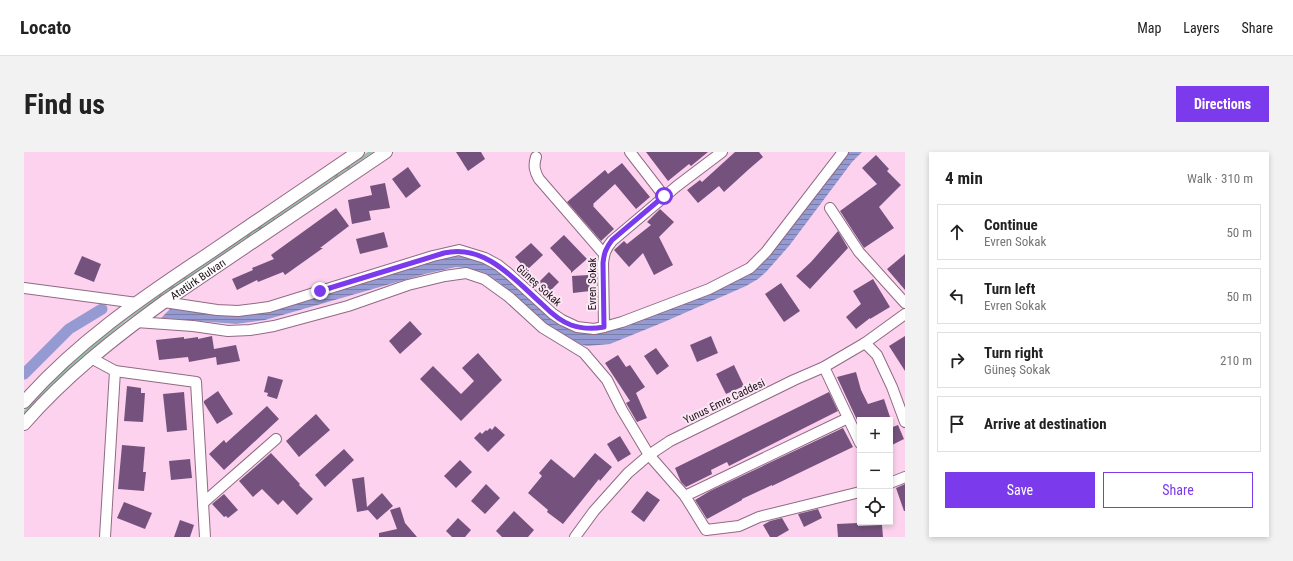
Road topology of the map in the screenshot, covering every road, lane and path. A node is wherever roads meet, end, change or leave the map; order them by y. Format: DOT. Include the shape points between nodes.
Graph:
graph roads {
  1 [pos="358,152"];
  2 [pos="386,152"];
  3 [pos="630,152"];
  4 [pos="722,152"];
  5 [pos="843,152"];
  6 [pos="536,157"];
  7 [pos="664,196"];
  8 [pos="830,208"];
  9 [pos="604,254"];
  10 [pos="24,288"];
  11 [pos="164,302"];
  12 [pos="137,303"];
  13 [pos="905,303"];
  14 [pos="905,314"];
  15 [pos="136,322"];
  16 [pos="604,327"];
  17 [pos="865,343"];
  18 [pos="91,358"];
  19 [pos="824,367"];
  20 [pos="115,371"];
  21 [pos="24,402"];
  22 [pos="848,418"];
  23 [pos="905,422"];
  24 [pos="24,424"];
  25 [pos="857,437"];
  26 [pos="276,439"];
  27 [pos="649,455"];
  28 [pos="905,477"];
  29 [pos="893,482"];
  30 [pos="857,493"];
  31 [pos="685,496"];
  32 [pos="203,503"];
  33 [pos="105,537"];
  34 [pos="205,537"];
  35 [pos="575,537"];
  1 -- 12 [label="main road, Atatürk Bulvarı"];
  2 -- 11 [label="main road, Atatürk Bulvarı"];
  3 -- 7 [label="street"];
  4 -- 7 [label="street, Evren Sokak"];
  5 -- 16 [label="street, Güneş Sokak" via="766,252 750,268 709,289"];
  6 -- 9 [label="street" via="535,171 539,179"];
  7 -- 9 [label="street, Evren Sokak" via="612,240"];
  8 -- 13 [label="street" via="859,252"];
  9 -- 16 [label="street, Evren Sokak"];
  10 -- 12 [label="street"];
  11 -- 15 [label="main road, Atatürk Bulvarı"];
  11 -- 16 [label="street, Güneş Sokak" via="238,311 269,307 459,250 498,265 553,314 569,324 586,328"];
  12 -- 21 [label="main road, Atatürk Bulvarı" via="82,345"];
  14 -- 17 [label="street, Yunus Emre Caddesi"];
  15 -- 18 [label="main road, Atatürk Bulvarı"];
  15 -- 27 [label="street" via="250,330 348,306 408,285 466,273 484,279 509,297 543,328 584,353 608,380 622,410"];
  17 -- 19 [label="street, Yunus Emre Caddesi"];
  17 -- 23 [label="street" via="877,356"];
  18 -- 20 [label="street"];
  18 -- 24 [label="main road, Atatürk Bulvarı"];
  19 -- 22 [label="street"];
  19 -- 27 [label="street, Yunus Emre Caddesi" via="704,423"];
  20 -- 32 [label="street" via="196,382"];
  20 -- 33 [label="street"];
  22 -- 25 [label="street"];
  22 -- 31 [label="street"];
  26 -- 32 [label="street"];
  27 -- 31 [label="street"];
  27 -- 35 [label="street, Yunus Emre Caddesi" via="628,473"];
  28 -- 29 [label="street"];
  30 -- 31 [label="street" via="759,517 739,526 706,530"];
  32 -- 34 [label="street"];
}
